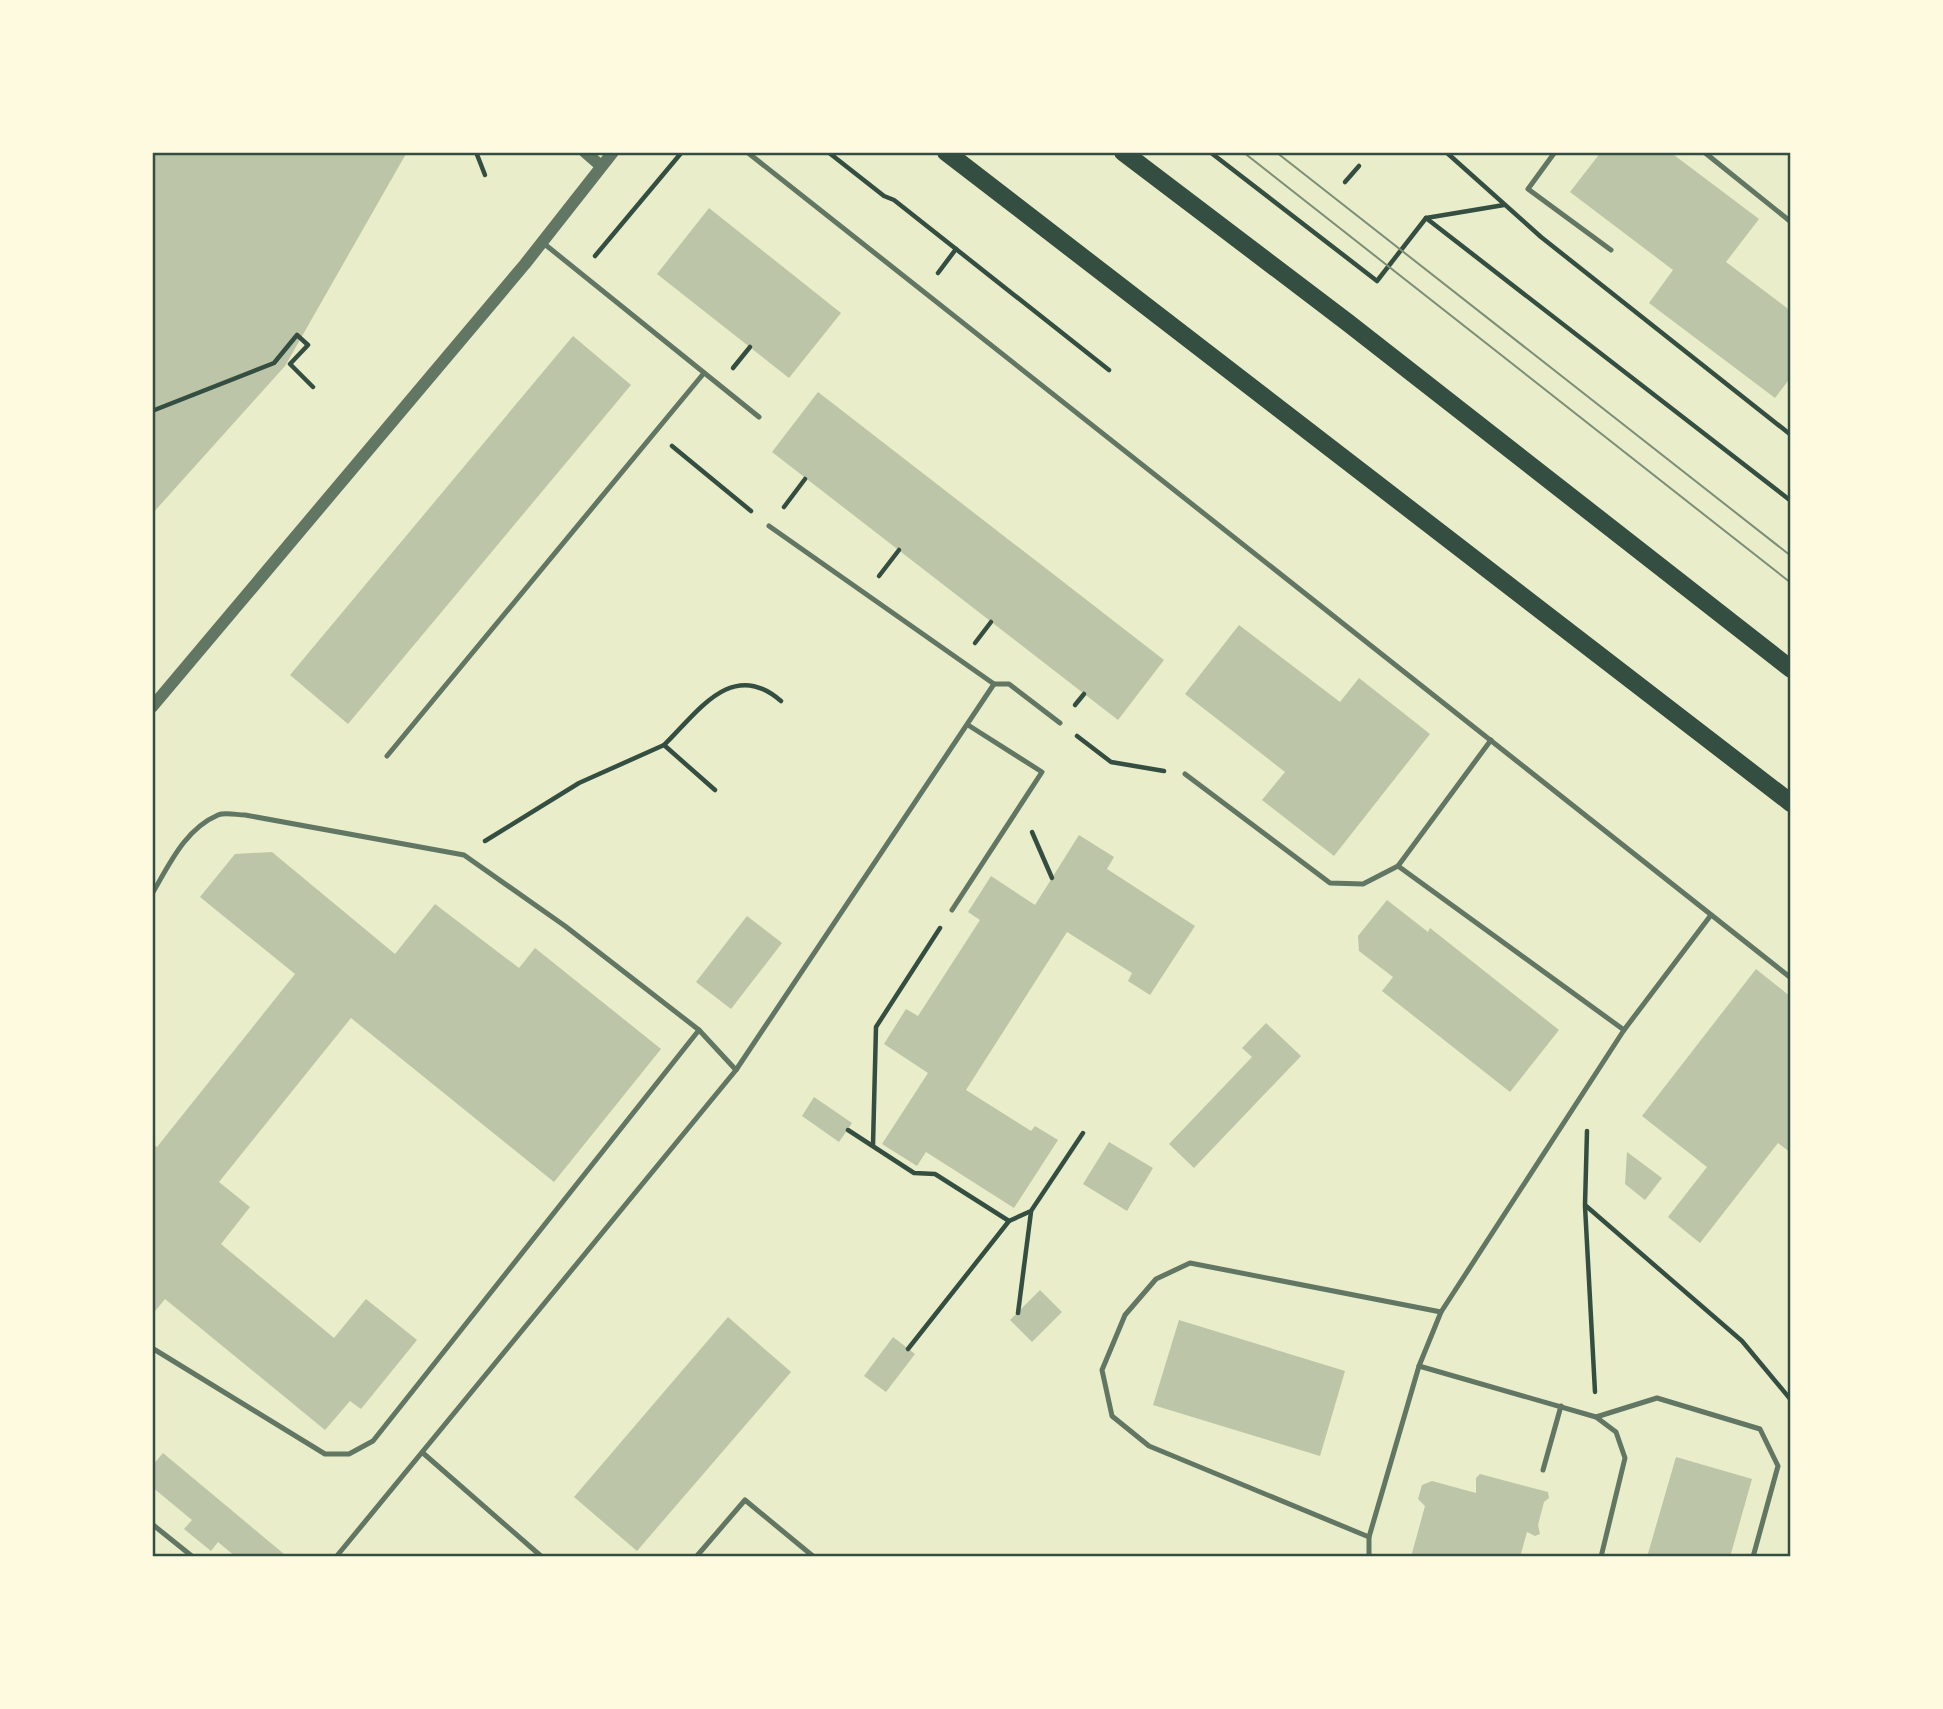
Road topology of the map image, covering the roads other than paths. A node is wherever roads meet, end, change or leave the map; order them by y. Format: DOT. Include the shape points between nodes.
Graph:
graph roads {
  1 [pos="585,152"];
  2 [pos="612,152"];
  3 [pos="747,152"];
  4 [pos="946,152"];
  5 [pos="1123,152"];
  6 [pos="1555,152"];
  7 [pos="1704,152"];
  8 [pos="601,166"];
  9 [pos="1791,222"];
  10 [pos="542,242"];
  11 [pos="1611,250"];
  12 [pos="704,373"];
  13 [pos="759,417"];
  14 [pos="769,526"];
  15 [pos="1791,669"];
  16 [pos="994,684"];
  17 [pos="152,707"];
  18 [pos="1060,723"];
  19 [pos="968,725"];
  20 [pos="1491,740"];
  21 [pos="387,755"];
  22 [pos="1185,774"];
  23 [pos="1791,803"];
  24 [pos="1398,866"];
  25 [pos="152,894"];
  26 [pos="952,910"];
  27 [pos="1711,915"];
  28 [pos="1791,978"];
  29 [pos="699,1030"];
  30 [pos="1624,1030"];
  31 [pos="736,1070"];
  32 [pos="1441,1312"];
  33 [pos="152,1348"];
  34 [pos="1419,1366"];
  35 [pos="1561,1406"];
  36 [pos="1596,1417"];
  37 [pos="424,1453"];
  38 [pos="1544,1470"];
  39 [pos="152,1524"];
  40 [pos="1369,1537"];
  41 [pos="193,1557"];
  42 [pos="336,1557"];
  43 [pos="542,1557"];
  44 [pos="696,1557"];
  45 [pos="814,1557"];
  46 [pos="1369,1557"];
  47 [pos="1601,1557"];
  48 [pos="1753,1557"];
  1 -- 8 [label="street"];
  2 -- 8 [label="street"];
  3 -- 20 [label="lane"];
  4 -- 23 [label="main road"];
  5 -- 15 [label="main road"];
  6 -- 11 [label="lane" via="1528,189"];
  7 -- 9 [label="lane"];
  8 -- 10 [label="street"];
  10 -- 12 [label="lane"];
  10 -- 17 [label="street"];
  12 -- 13 [label="lane"];
  12 -- 21 [label="lane"];
  14 -- 16 [label="lane"];
  16 -- 18 [label="lane" via="1009,684"];
  16 -- 19 [label="lane"];
  19 -- 26 [label="lane" via="1042,772"];
  19 -- 31 [label="lane"];
  20 -- 24 [label="lane"];
  20 -- 27 [label="lane"];
  22 -- 24 [label="lane" via="1331,883 1363,884"];
  24 -- 30 [label="lane"];
  25 -- 29 [label="lane" via="173,856 195,830 220,814 464,855"];
  27 -- 28 [label="lane"];
  27 -- 30 [label="lane"];
  29 -- 31 [label="lane"];
  29 -- 33 [label="lane" via="473,1318 373,1441 361,1448 349,1454 326,1454"];
  30 -- 32 [label="lane"];
  31 -- 37 [label="lane"];
  32 -- 34 [label="lane"];
  32 -- 40 [label="lane" via="1190,1263 1156,1279 1125,1315 1102,1370 1112,1416 1149,1446"];
  34 -- 35 [label="lane"];
  34 -- 40 [label="lane"];
  35 -- 36 [label="lane"];
  35 -- 38 [label="lane"];
  36 -- 47 [label="lane" via="1616,1432 1625,1458"];
  36 -- 48 [label="lane" via="1657,1398 1760,1429 1778,1466"];
  37 -- 42 [label="lane"];
  37 -- 43 [label="lane"];
  39 -- 41 [label="lane"];
  40 -- 46 [label="lane"];
  44 -- 45 [label="lane" via="745,1500"];
}
